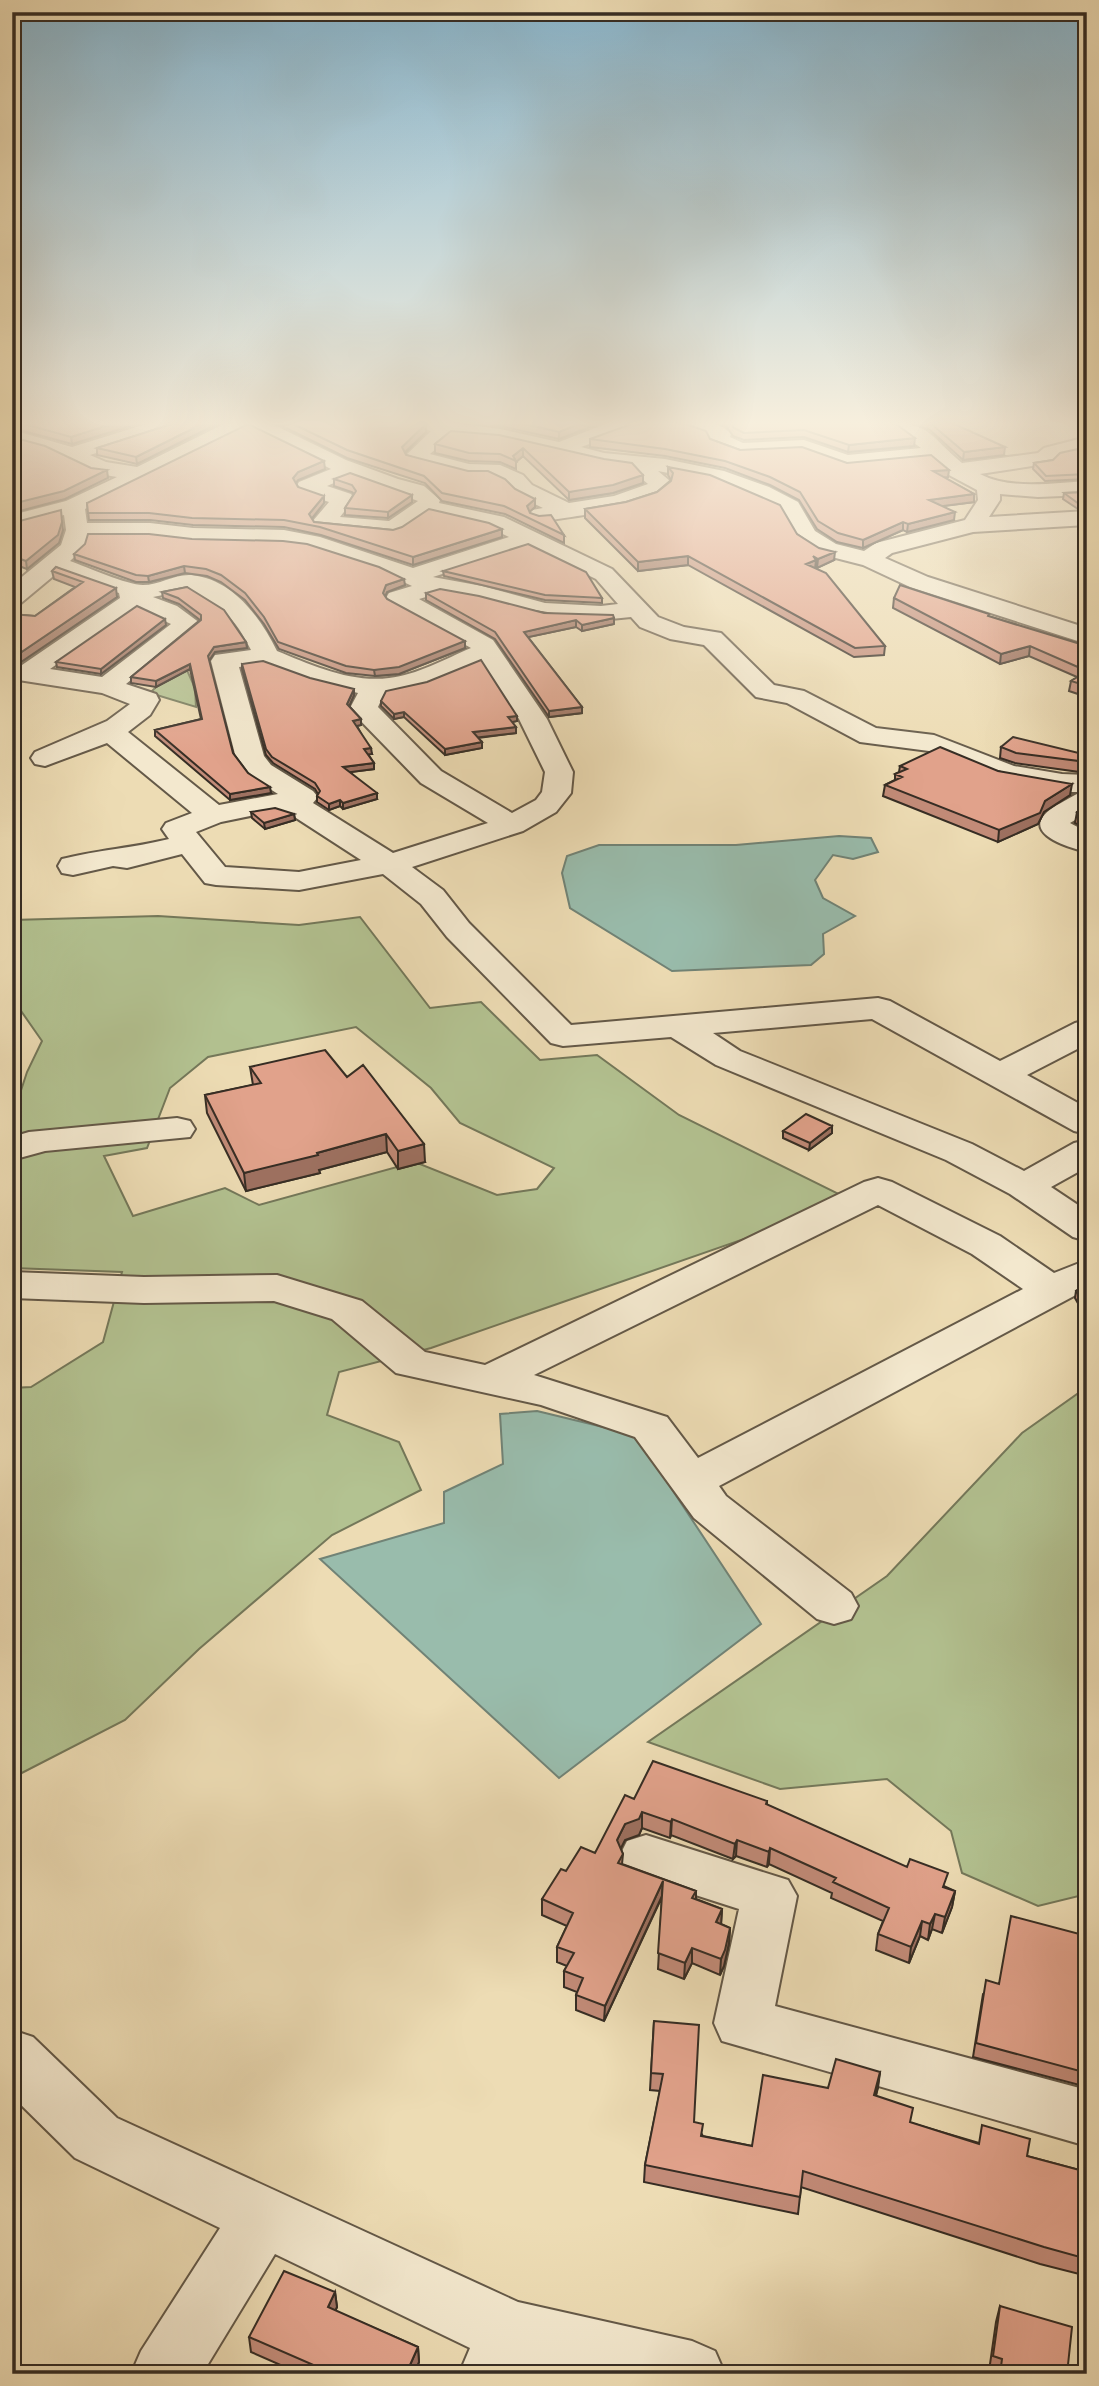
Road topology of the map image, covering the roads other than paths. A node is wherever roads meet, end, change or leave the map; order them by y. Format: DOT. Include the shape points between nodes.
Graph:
graph roads {
  1 [pos="76,533"];
  2 [pos="186,533"];
  3 [pos="517,533"];
  4 [pos="806,533"];
  5 [pos="918,533"];
  6 [pos="527,539"];
  7 [pos="871,560"];
  8 [pos="54,564"];
  9 [pos="410,577"];
  10 [pos="438,586"];
  11 [pos="137,596"];
  12 [pos="12,598"];
  13 [pos="635,610"];
  14 [pos="1087,636"];
  15 [pos="487,651"];
  16 [pos="267,656"];
  17 [pos="20,672"];
  18 [pos="107,686"];
  19 [pos="375,687"];
  20 [pos="110,731"];
  21 [pos="45,758"];
  22 [pos="1087,784"];
  23 [pos="303,797"];
  24 [pos="1087,800"];
  25 [pos="213,815"];
  26 [pos="512,825"];
  27 [pos="189,843"];
  28 [pos="1087,843"];
  29 [pos="389,864"];
  30 [pos="73,866"];
  31 [pos="676,1025"];
  32 [pos="1087,1030"];
  33 [pos="1002,1074"];
  34 [pos="1087,1123"];
  35 [pos="177,1129"];
  36 [pos="12,1149"];
  37 [pos="1087,1151"];
  38 [pos="1024,1186"];
  39 [pos="1087,1228"];
  40 [pos="1069,1281"];
  41 [pos="12,1285"];
  42 [pos="490,1380"];
  43 [pos="691,1481"];
  44 [pos="834,1606"];
  45 [pos="646,1857"];
  46 [pos="12,2056"];
  47 [pos="1087,2118"];
  48 [pos="263,2216"];
  49 [pos="503,2354"];
  50 [pos="164,2374"];
  51 [pos="692,2374"];
  1 -- 8 [label="street" via="72,548"];
  2 -- 9 [label="street" via="312,542"];
  3 -- 6 [label="street"];
  4 -- 7 [label="street" via="828,549"];
  5 -- 7 [label="street" via="884,548"];
  6 -- 9 [label="street"];
  6 -- 13 [label="street" via="604,574"];
  7 -- 14 [label="street" via="919,582"];
  8 -- 11 [label="street"];
  8 -- 12 [label="street"];
  9 -- 10 [label="street"];
  10 -- 13 [label="street" via="544,610"];
  10 -- 15 [label="street" via="398,598 484,645"];
  11 -- 16 [label="street" via="189,582 227,599 251,625"];
  11 -- 17 [label="street"];
  11 -- 18 [label="street" via="187,623"];
  13 -- 22 [label="street" via="649,622 679,634 712,638 765,691 795,697 870,736 934,743 1007,773"];
  15 -- 19 [label="street" via="402,684"];
  15 -- 26 [label="street" via="533,719 559,772 556,793 546,806"];
  16 -- 19 [label="street"];
  16 -- 23 [label="street" via="224,661 250,758 261,771"];
  17 -- 18 [label="street"];
  18 -- 20 [label="street" via="146,700 144,709"];
  19 -- 26 [label="street" via="365,708 431,776"];
  20 -- 21 [label="street"];
  20 -- 25 [label="street"];
  24 -- 28 [label="street" via="1055,819 1055,830"];
  25 -- 27 [label="street" via="177,829"];
  25 -- 29 [label="street" via="275,802 300,808"];
  26 -- 29 [label="street"];
  27 -- 29 [label="street" via="216,876 299,881"];
  27 -- 30 [label="street" via="127,859 113,857"];
  29 -- 31 [label="street" via="432,897 458,930 563,1036"];
  31 -- 33 [label="street" via="878,1008"];
  31 -- 38 [label="street" via="728,1058 960,1152"];
  32 -- 33 [label="street"];
  33 -- 34 [label="street"];
  35 -- 36 [label="street" via="42,1140"];
  37 -- 38 [label="street"];
  38 -- 39 [label="street"];
  40 -- 42 [label="street" via="878,1190"];
  40 -- 43 [label="street"];
  41 -- 42 [label="street" via="144,1290 277,1288 347,1310 411,1363"];
  42 -- 43 [label="street" via="550,1393 651,1427"];
  43 -- 44 [label="street" via="710,1507"];
  45 -- 47 [label="street" via="769,1896 743,2024"];
  46 -- 48 [label="street" via="96,2138"];
  48 -- 49 [label="street"];
  48 -- 50 [label="street"];
  49 -- 51 [label="street"];
}
